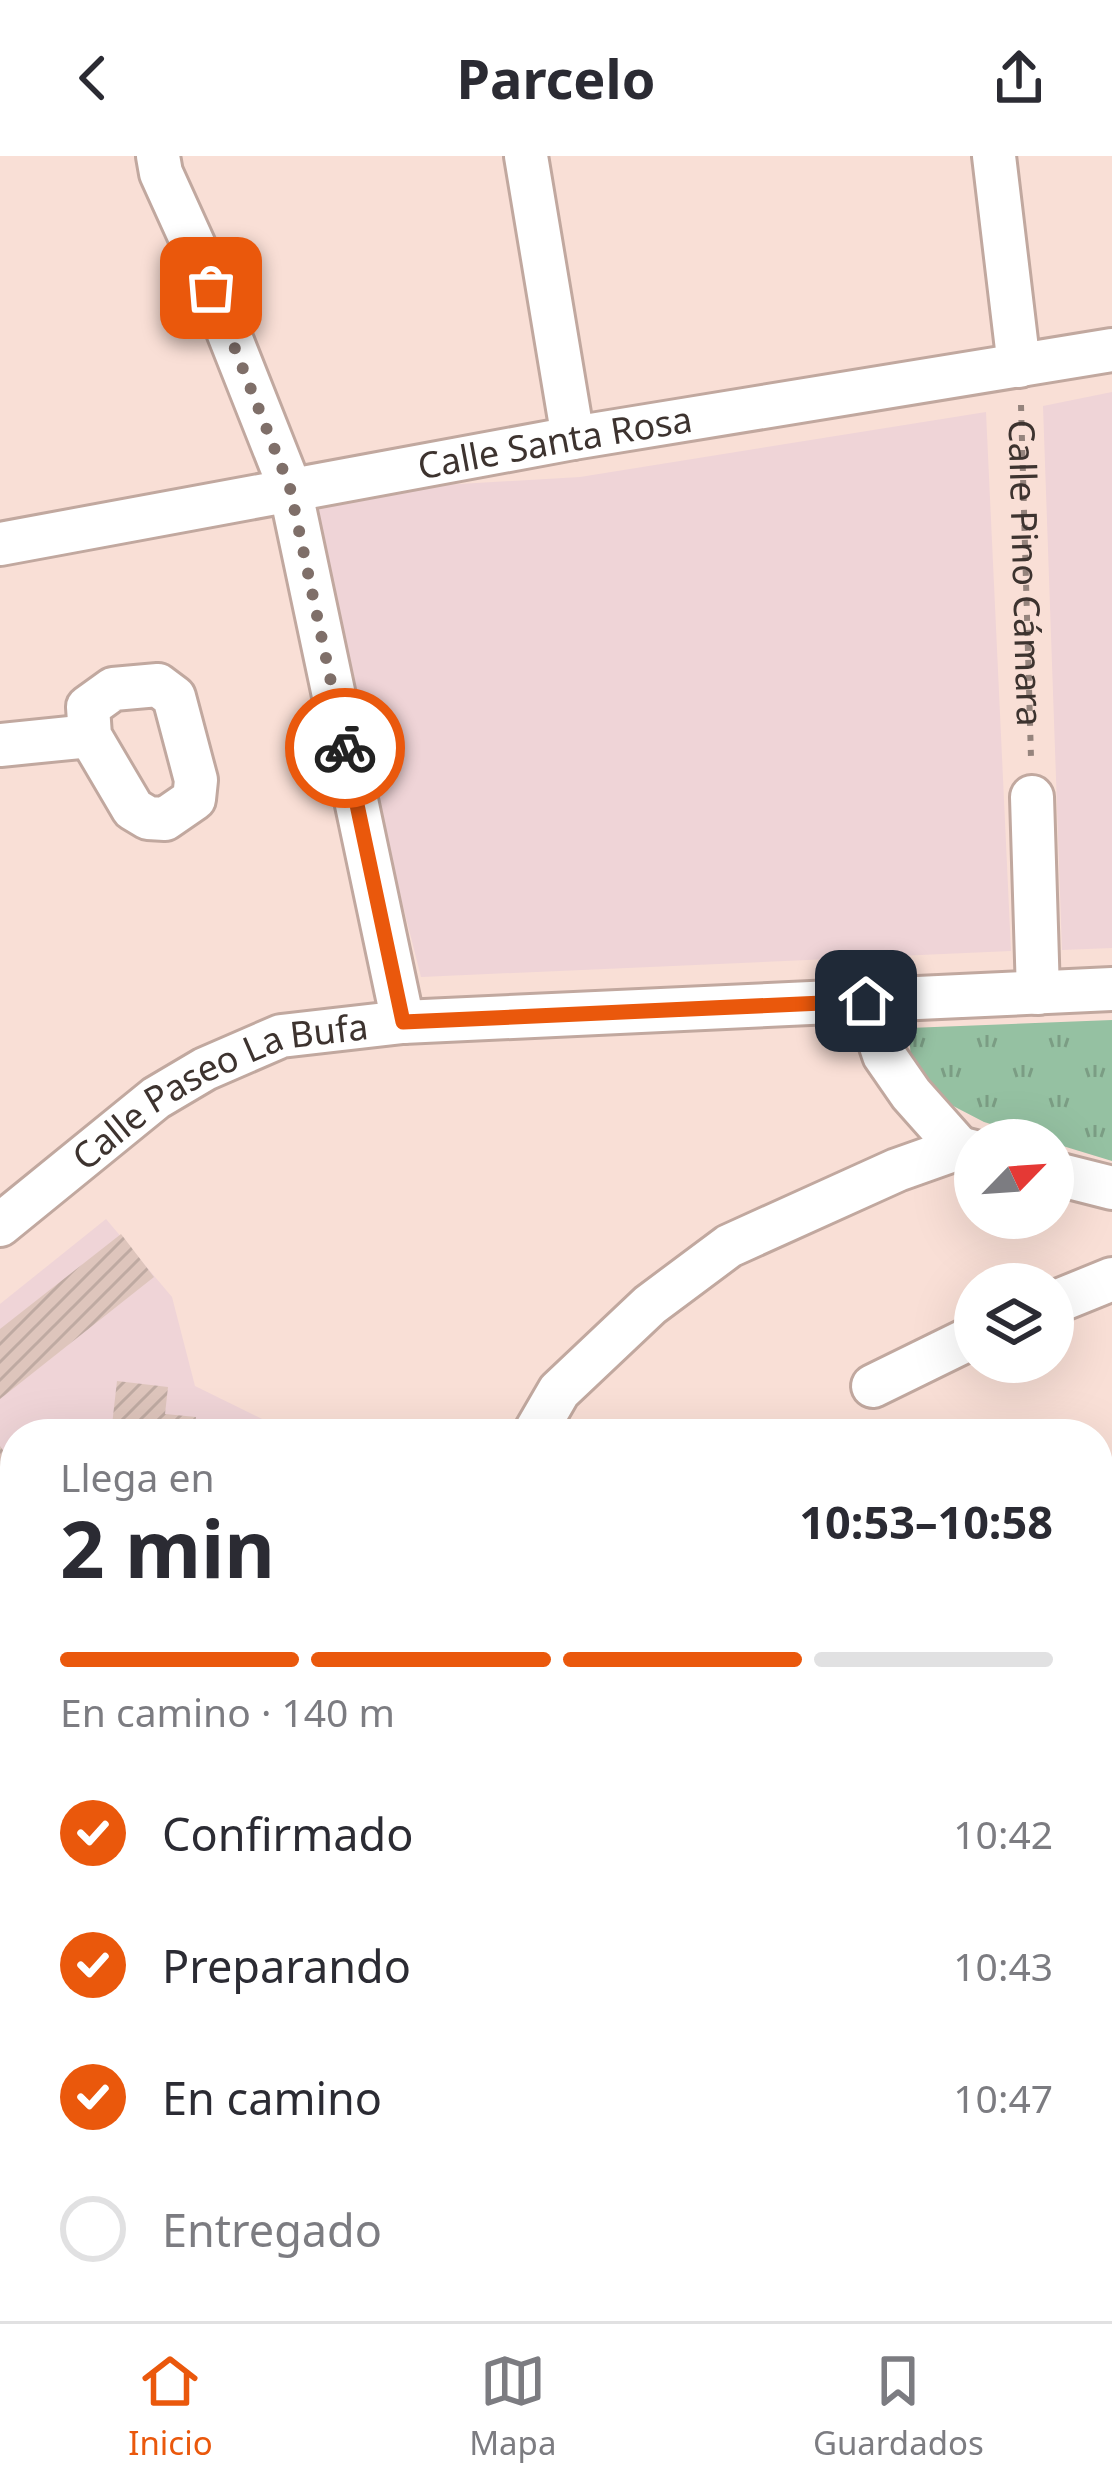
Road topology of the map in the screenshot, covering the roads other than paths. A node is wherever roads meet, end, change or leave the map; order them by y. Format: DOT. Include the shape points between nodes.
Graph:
graph roads {
  1 [pos="158,156"];
  2 [pos="994,156"];
  3 [pos="530,157"];
  4 [pos="1112,350"];
  5 [pos="1019,366"];
  6 [pos="573,438"];
  7 [pos="290,488"];
  8 [pos="0,544"];
  9 [pos="90,736"];
  10 [pos="0,745"];
  11 [pos="1032,797"];
  12 [pos="1112,989"];
  13 [pos="1038,993"];
  14 [pos="866,1001"];
  15 [pos="403,1022"];
  16 [pos="954,1137"];
  17 [pos="954,1154"];
  18 [pos="1074,1179"];
  19 [pos="1112,1189"];
  20 [pos="0,1225"];
  21 [pos="1112,1279"];
  22 [pos="1074,1295"];
  23 [pos="954,1346"];
  24 [pos="873,1386"];
  25 [pos="543,1419"];
  1 -- 7 [label="street"];
  2 -- 5 [label="street"];
  3 -- 6 [label="street"];
  4 -- 5 [label="street, Calle Santa Rosa"];
  5 -- 6 [label="street, Calle Santa Rosa"];
  6 -- 7 [label="street, Calle Santa Rosa"];
  7 -- 8 [label="street, Calle Santa Rosa"];
  7 -- 15 [label="street"];
  9 -- 10 [label="street"];
  11 -- 13 [label="street"];
  12 -- 13 [label="street, Calle Paseo La Bufa"];
  13 -- 14 [label="street, Calle Paseo La Bufa"];
  14 -- 15 [label="street, Calle Paseo La Bufa"];
  14 -- 16 [label="street" via="884,1055"];
  15 -- 20 [label="street, Calle Paseo La Bufa" via="281,1036 206,1069 156,1098"];
  17 -- 25 [label="street" via="877,1179 729,1246 650,1304 559,1391"];
  18 -- 19 [label="street"];
  21 -- 22 [label="street"];
  23 -- 24 [label="street"];
}
